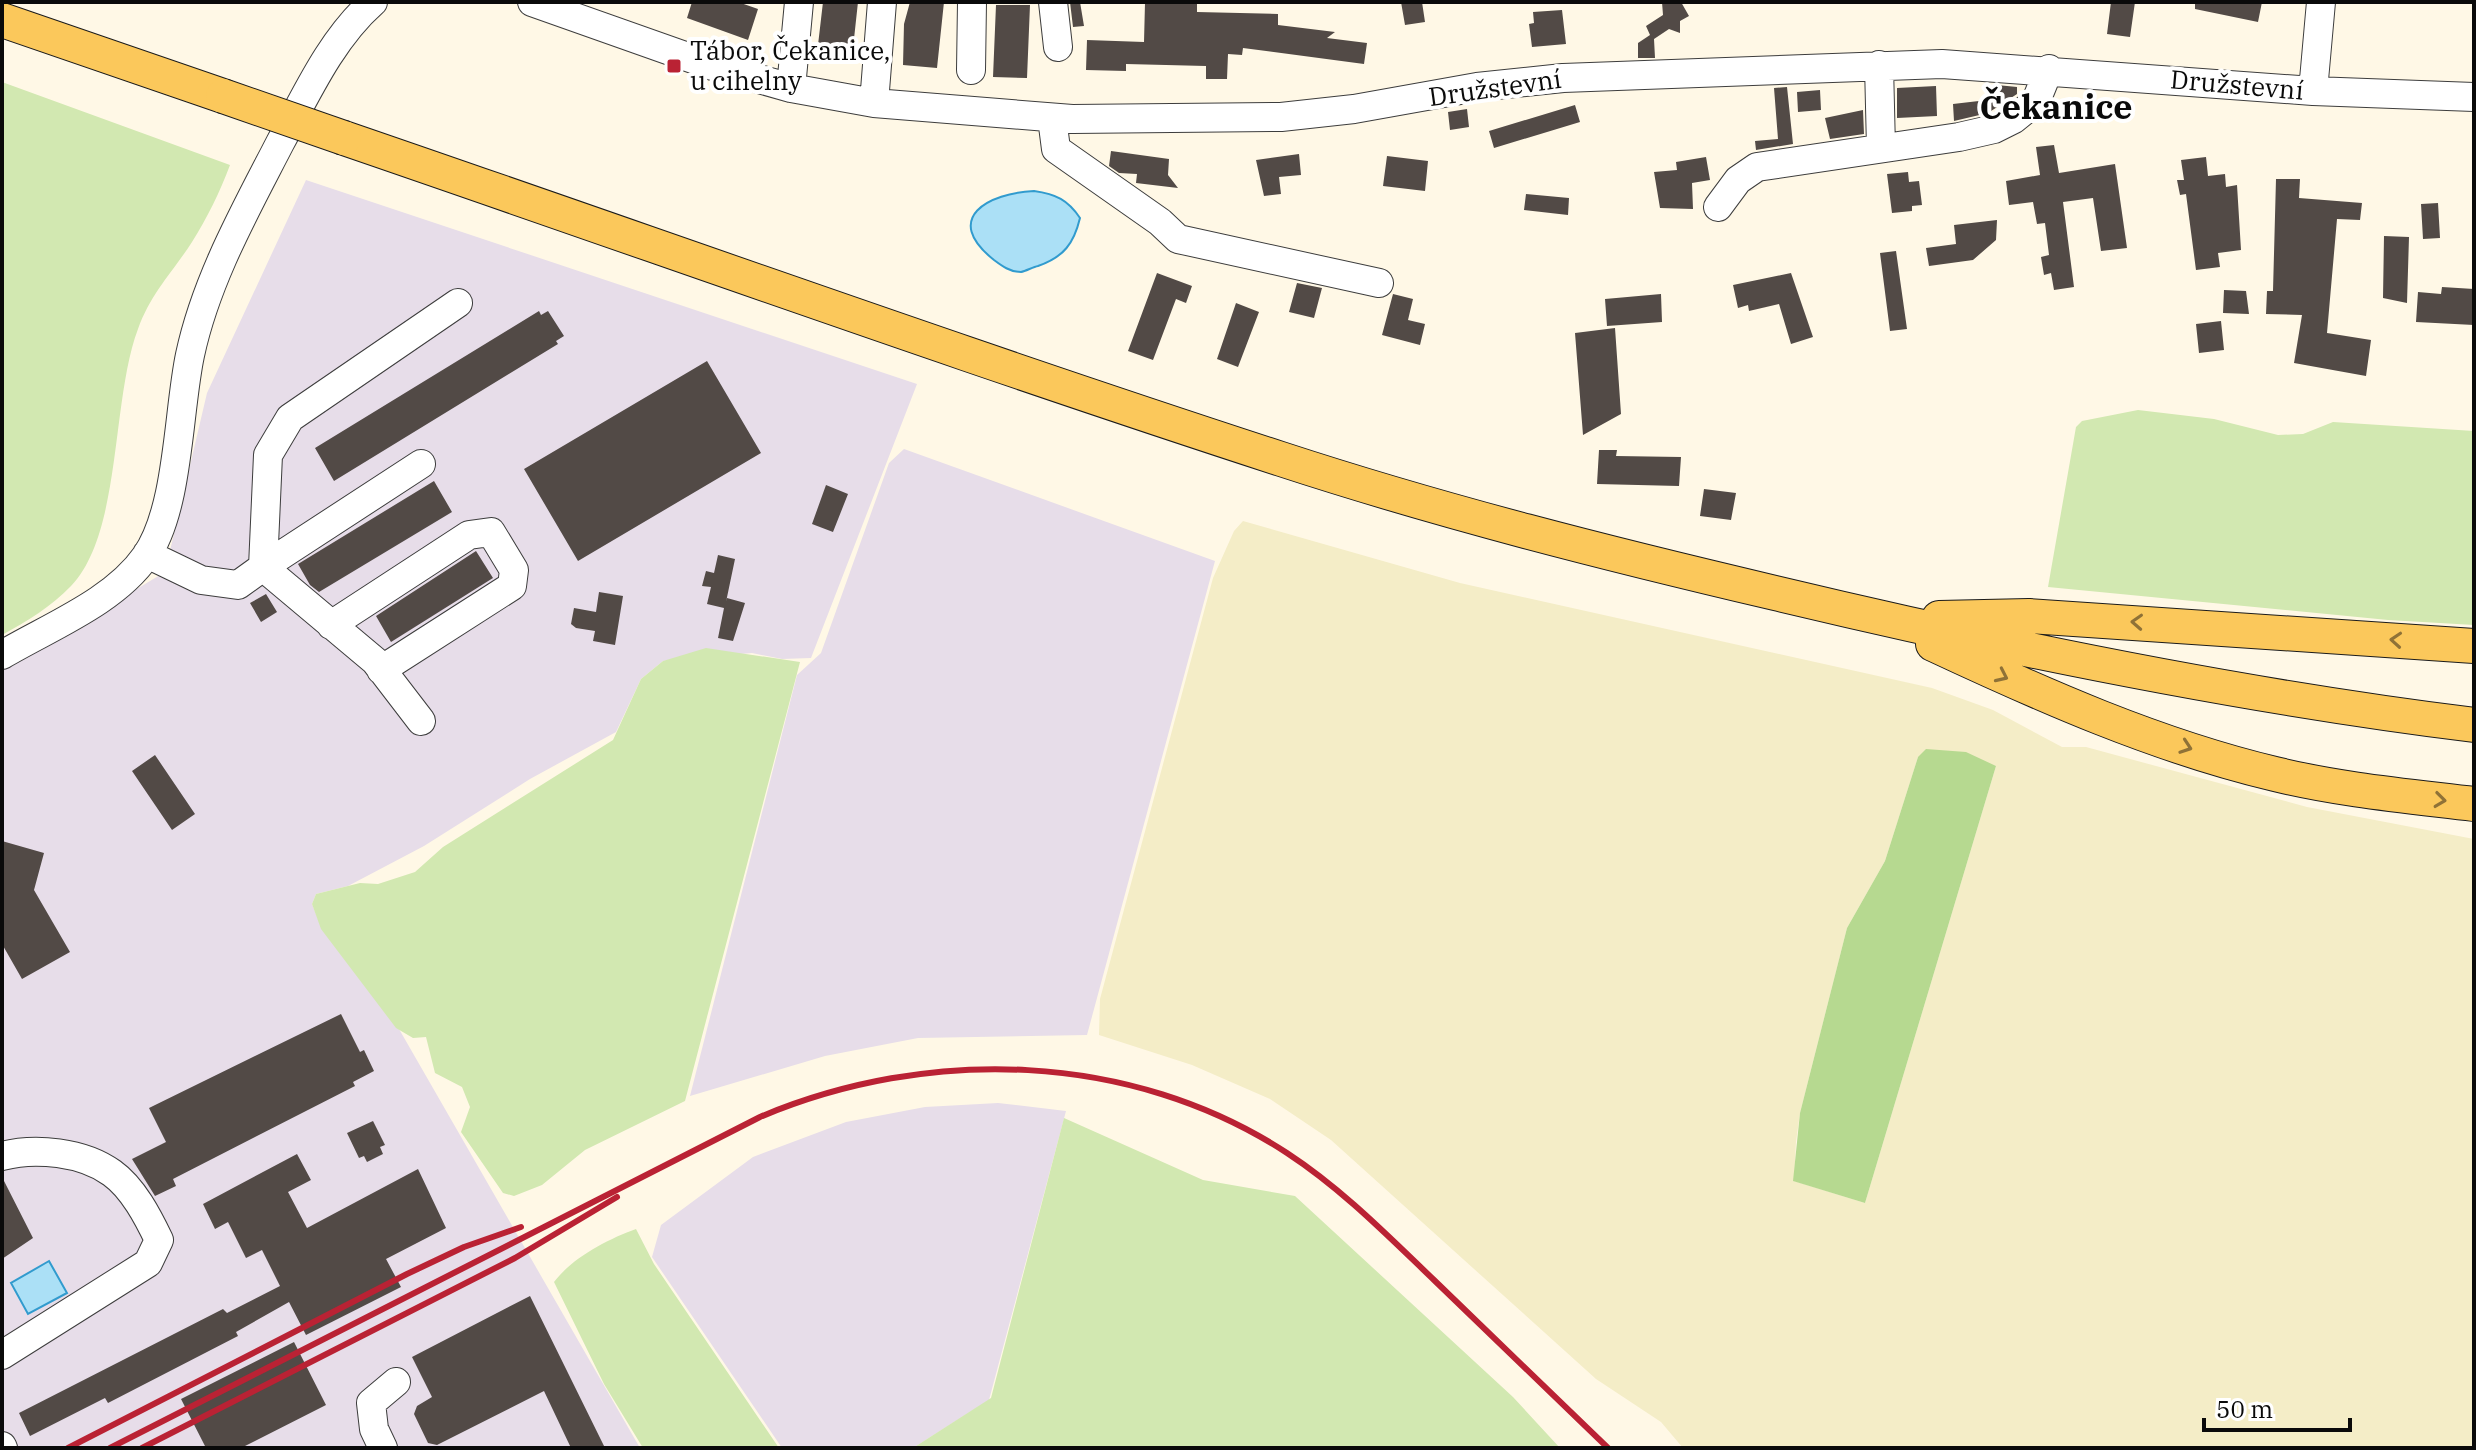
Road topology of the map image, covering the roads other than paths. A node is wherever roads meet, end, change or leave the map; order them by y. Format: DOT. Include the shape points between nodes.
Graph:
graph roads {
  1 [pos="373,2"];
  2 [pos="532,2"];
  3 [pos="799,2"];
  4 [pos="882,2"];
  5 [pos="972,2"];
  6 [pos="1053,2"];
  7 [pos="2321,2"];
  8 [pos="2,20"];
  9 [pos="1058,47"];
  10 [pos="1879,65"];
  11 [pos="2049,69"];
  12 [pos="971,70"];
  13 [pos="791,88"];
  14 [pos="2313,91"];
  15 [pos="2474,97"];
  16 [pos="874,103"];
  17 [pos="1052,118"];
  18 [pos="1881,148"];
  19 [pos="1718,207"];
  20 [pos="1379,283"];
  21 [pos="458,303"];
  22 [pos="421,464"];
  23 [pos="147,554"];
  24 [pos="263,567"];
  25 [pos="1881,619"];
  26 [pos="331,625"];
  27 [pos="2474,646"];
  28 [pos="2,655"];
  29 [pos="381,670"];
  30 [pos="421,721"];
  31 [pos="2474,725"];
  32 [pos="2474,804"];
  33 [pos="2,1156"];
  34 [pos="6,1344"];
  35 [pos="396,1382"];
  36 [pos="383,1448"];
  1 -- 23 [label="street" via="323,64 236,227 190,354 171,479"];
  2 -- 13 [label="street, Družstevní"];
  3 -- 13 [label="street"];
  4 -- 16 [label="street"];
  5 -- 12 [label="street"];
  6 -- 9 [label="street"];
  7 -- 14 [label="street"];
  8 -- 25 [label="main road, bridge" via="1283,460 1508,526"];
  10 -- 11 [label="street, Družstevní"];
  10 -- 17 [label="street, Družstevní" via="1563,78 1281,117"];
  10 -- 18 [label="street"];
  11 -- 14 [label="street, Družstevní"];
  11 -- 18 [label="street" via="2036,101 1994,129"];
  13 -- 16 [label="street, Družstevní"];
  14 -- 15 [label="street, Družstevní"];
  16 -- 17 [label="street, Družstevní"];
  17 -- 20 [label="street" via="1056,149 1178,239"];
  18 -- 19 [label="street" via="1757,167 1738,180"];
  21 -- 24 [label="street" via="290,418 268,455"];
  22 -- 24 [label="street"];
  23 -- 24 [label="street" via="201,580 238,585"];
  23 -- 28 [label="street" via="102,596"];
  24 -- 26 [label="street"];
  27 -- 25 [label="main road, one-way" via="2029,616"];
  25 -- 31 [label="main road" via="2243,690"];
  25 -- 32 [label="main road, one-way" via="2018,684 2211,756 2352,789"];
  26 -- 29 [label="street"];
  26 -- 29 [label="street" via="469,535 491,532 514,570 512,586"];
  29 -- 30 [label="street"];
  33 -- 34 [label="street" via="62,1152 112,1172 143,1209 159,1240 148,1263"];
  35 -- 36 [label="street" via="371,1403"];
}
